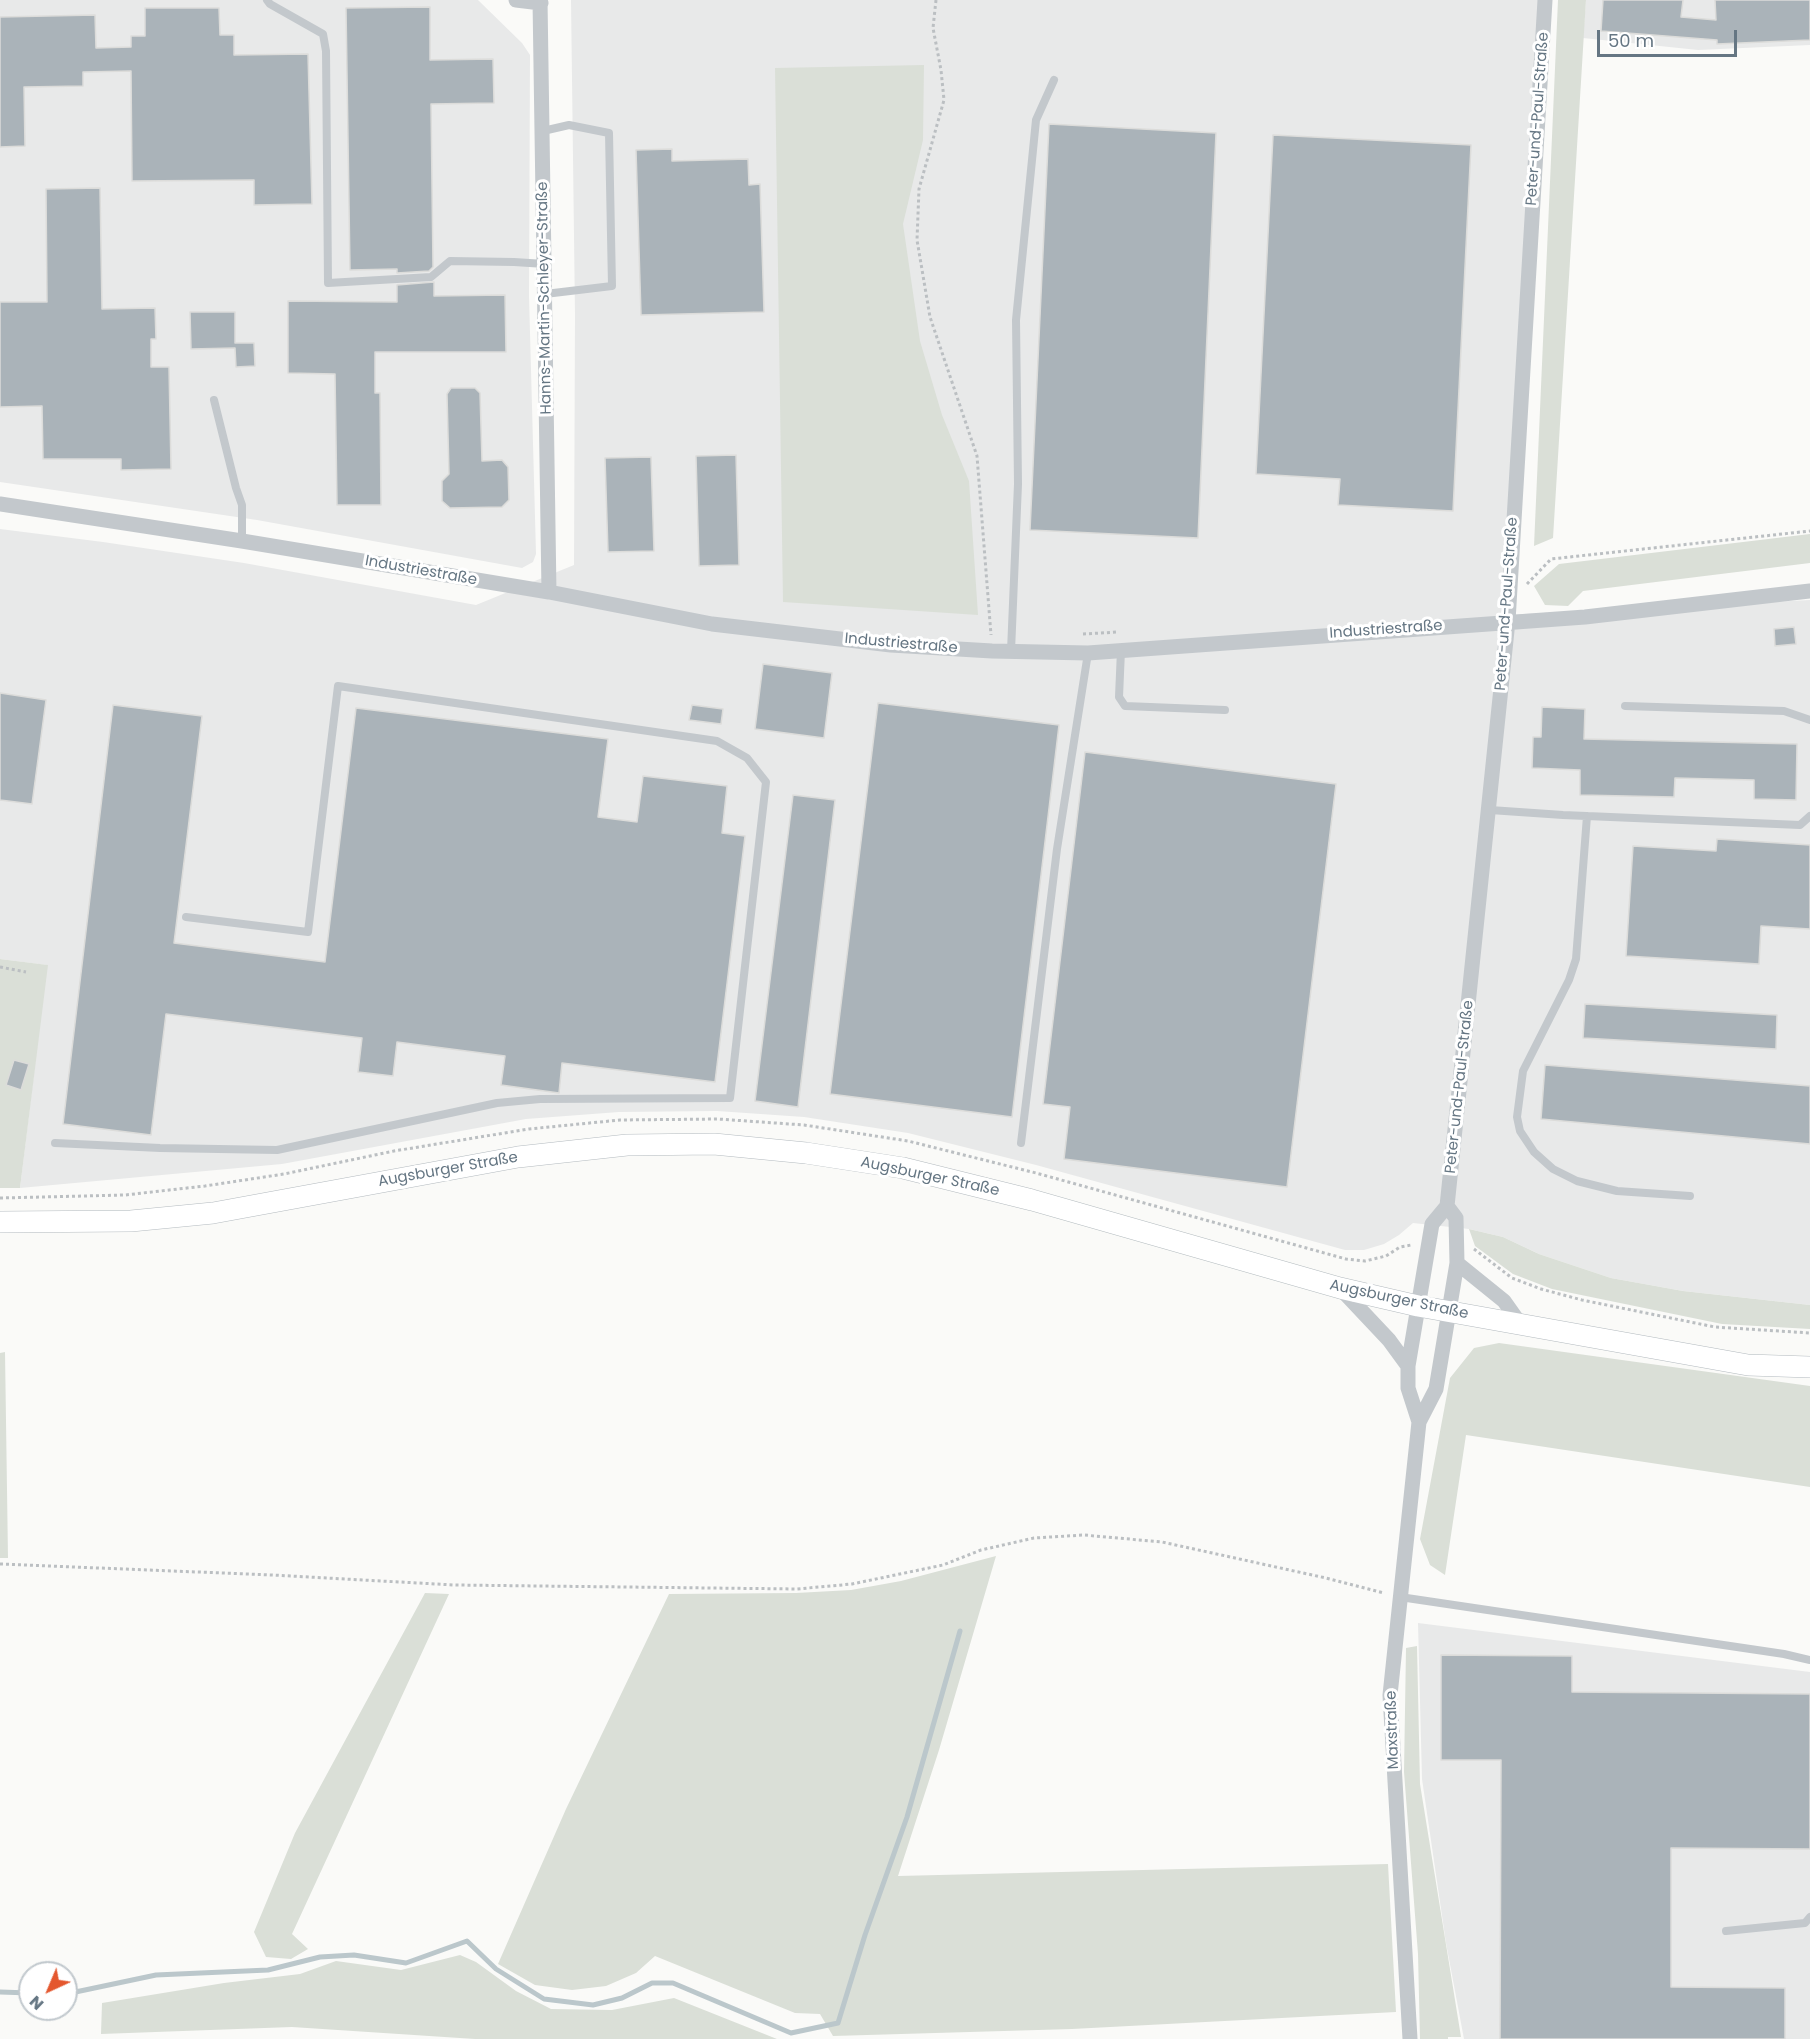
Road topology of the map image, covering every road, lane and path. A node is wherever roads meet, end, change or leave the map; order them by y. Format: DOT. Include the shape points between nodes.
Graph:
graph roads {
  1 [pos="267,0"];
  2 [pos="516,0"];
  3 [pos="936,0"];
  4 [pos="1545,0"];
  5 [pos="541,2"];
  6 [pos="1054,80"];
  7 [pos="543,131"];
  8 [pos="545,264"];
  9 [pos="545,294"];
  10 [pos="214,400"];
  11 [pos="0,504"];
  12 [pos="1810,531"];
  13 [pos="242,541"];
  14 [pos="1810,591"];
  15 [pos="549,592"];
  16 [pos="1508,604"];
  17 [pos="1508,621"];
  18 [pos="1129,631"];
  19 [pos="1082,634"];
  20 [pos="1121,650"];
  21 [pos="993,651"];
  22 [pos="1011,651"];
  23 [pos="1088,653"];
  24 [pos="1625,706"];
  25 [pos="1225,710"];
  26 [pos="1810,720"];
  27 [pos="1490,810"];
  28 [pos="1587,816"];
  29 [pos="1810,816"];
  30 [pos="186,917"];
  31 [pos="0,967"];
  32 [pos="27,972"];
  33 [pos="55,1143"];
  34 [pos="1021,1143"];
  35 [pos="1690,1196"];
  36 [pos="0,1198"];
  37 [pos="1448,1206"];
  38 [pos="0,1222"];
  39 [pos="1428,1244"];
  40 [pos="1457,1247"];
  41 [pos="1457,1263"];
  42 [pos="1340,1288"];
  43 [pos="1418,1306"];
  44 [pos="1449,1312"];
  45 [pos="1521,1325"];
  46 [pos="1810,1333"];
  47 [pos="1408,1366"];
  48 [pos="1810,1367"];
  49 [pos="1419,1422"];
  50 [pos="0,1564"];
  51 [pos="1400,1597"];
  52 [pos="1810,1660"];
  53 [pos="1810,1917"];
  54 [pos="1726,1931"];
  55 [pos="1410,2039"];
  1 -- 8 [label="lane" via="324,34 328,283 431,277 450,261"];
  2 -- 5 [label="street, Hanns-Martin-Schleyer-Straße"];
  3 -- 21 [label="path" via="933,28 944,100 919,189 917,240 930,317 977,456"];
  4 -- 16 [label="street, Peter-und-Paul-Straße"];
  5 -- 7 [label="street, Hanns-Martin-Schleyer-Straße"];
  6 -- 22 [label="lane" via="1036,120 1016,320 1018,484"];
  7 -- 8 [label="street, Hanns-Martin-Schleyer-Straße"];
  7 -- 9 [label="lane" via="569,125 609,133 612,286"];
  8 -- 9 [label="street, Hanns-Martin-Schleyer-Straße"];
  9 -- 15 [label="street, Hanns-Martin-Schleyer-Straße"];
  10 -- 13 [label="lane" via="242,505"];
  11 -- 13 [label="street, Industriestraße"];
  12 -- 16 [label="path" via="1551,559"];
  13 -- 15 [label="street, Industriestraße"];
  14 -- 17 [label="street, Industriestraße" via="1585,617"];
  15 -- 21 [label="street, Industriestraße" via="711,624 891,645"];
  16 -- 17 [label="street, Peter-und-Paul-Straße"];
  17 -- 20 [label="street, Industriestraße"];
  17 -- 27 [label="street, Peter-und-Paul-Straße"];
  18 -- 19 [label="path"];
  20 -- 23 [label="street, Industriestraße"];
  20 -- 25 [label="lane" via="1119,697 1125,706"];
  21 -- 22 [label="street, Industriestraße"];
  22 -- 23 [label="street, Industriestraße"];
  23 -- 34 [label="lane" via="1057,849"];
  24 -- 26 [label="lane" via="1784,711"];
  27 -- 28 [label="lane"];
  27 -- 37 [label="street, Peter-und-Paul-Straße"];
  28 -- 29 [label="lane" via="1800,825"];
  28 -- 35 [label="lane" via="1576,959 1523,1071 1517,1117 1520,1131 1534,1152 1553,1169 1577,1181 1617,1191"];
  30 -- 33 [label="lane" via="308,932 339,686 717,741 747,758 766,782 730,1098 540,1099 497,1103 277,1150"];
  31 -- 32 [label="path"];
  36 -- 39 [label="path" via="125,1195 205,1186 529,1129 620,1120 718,1119 804,1125 908,1141 1346,1259 1365,1261 1417,1243"];
  37 -- 39 [label="street, Peter-und-Paul-Straße" via="1432,1224"];
  37 -- 40 [label="street, Peter-und-Paul-Straße" via="1456,1218"];
  38 -- 42 [label="main road, Augsburger Straße" via="131,1221 213,1213 518,1157 627,1144 714,1144 903,1168 1032,1200"];
  39 -- 43 [label="street, Peter-und-Paul-Straße"];
  40 -- 41 [label="street, Peter-und-Paul-Straße"];
  40 -- 46 [label="path" via="1474,1249 1512,1278 1582,1300 1714,1327"];
  41 -- 44 [label="street, Peter-und-Paul-Straße"];
  41 -- 45 [label="street" via="1504,1300"];
  42 -- 43 [label="main road, Augsburger Straße"];
  42 -- 47 [label="street"];
  43 -- 44 [label="main road, Augsburger Straße"];
  43 -- 47 [label="street, Maxstraße"];
  44 -- 45 [label="main road, Augsburger Straße"];
  44 -- 49 [label="street, Maxstraße" via="1436,1389"];
  45 -- 48 [label="main road, Augsburger Straße" via="1748,1365"];
  47 -- 49 [label="street, Maxstraße" via="1408,1388"];
  49 -- 51 [label="street, Maxstraße"];
  50 -- 51 [label="path" via="454,1585 797,1589 852,1584 920,1570 1034,1538 1084,1535 1162,1542"];
  51 -- 52 [label="lane"];
  51 -- 55 [label="street, Maxstraße" via="1390,1695"];
  53 -- 54 [label="lane" via="1805,1923"];
}
